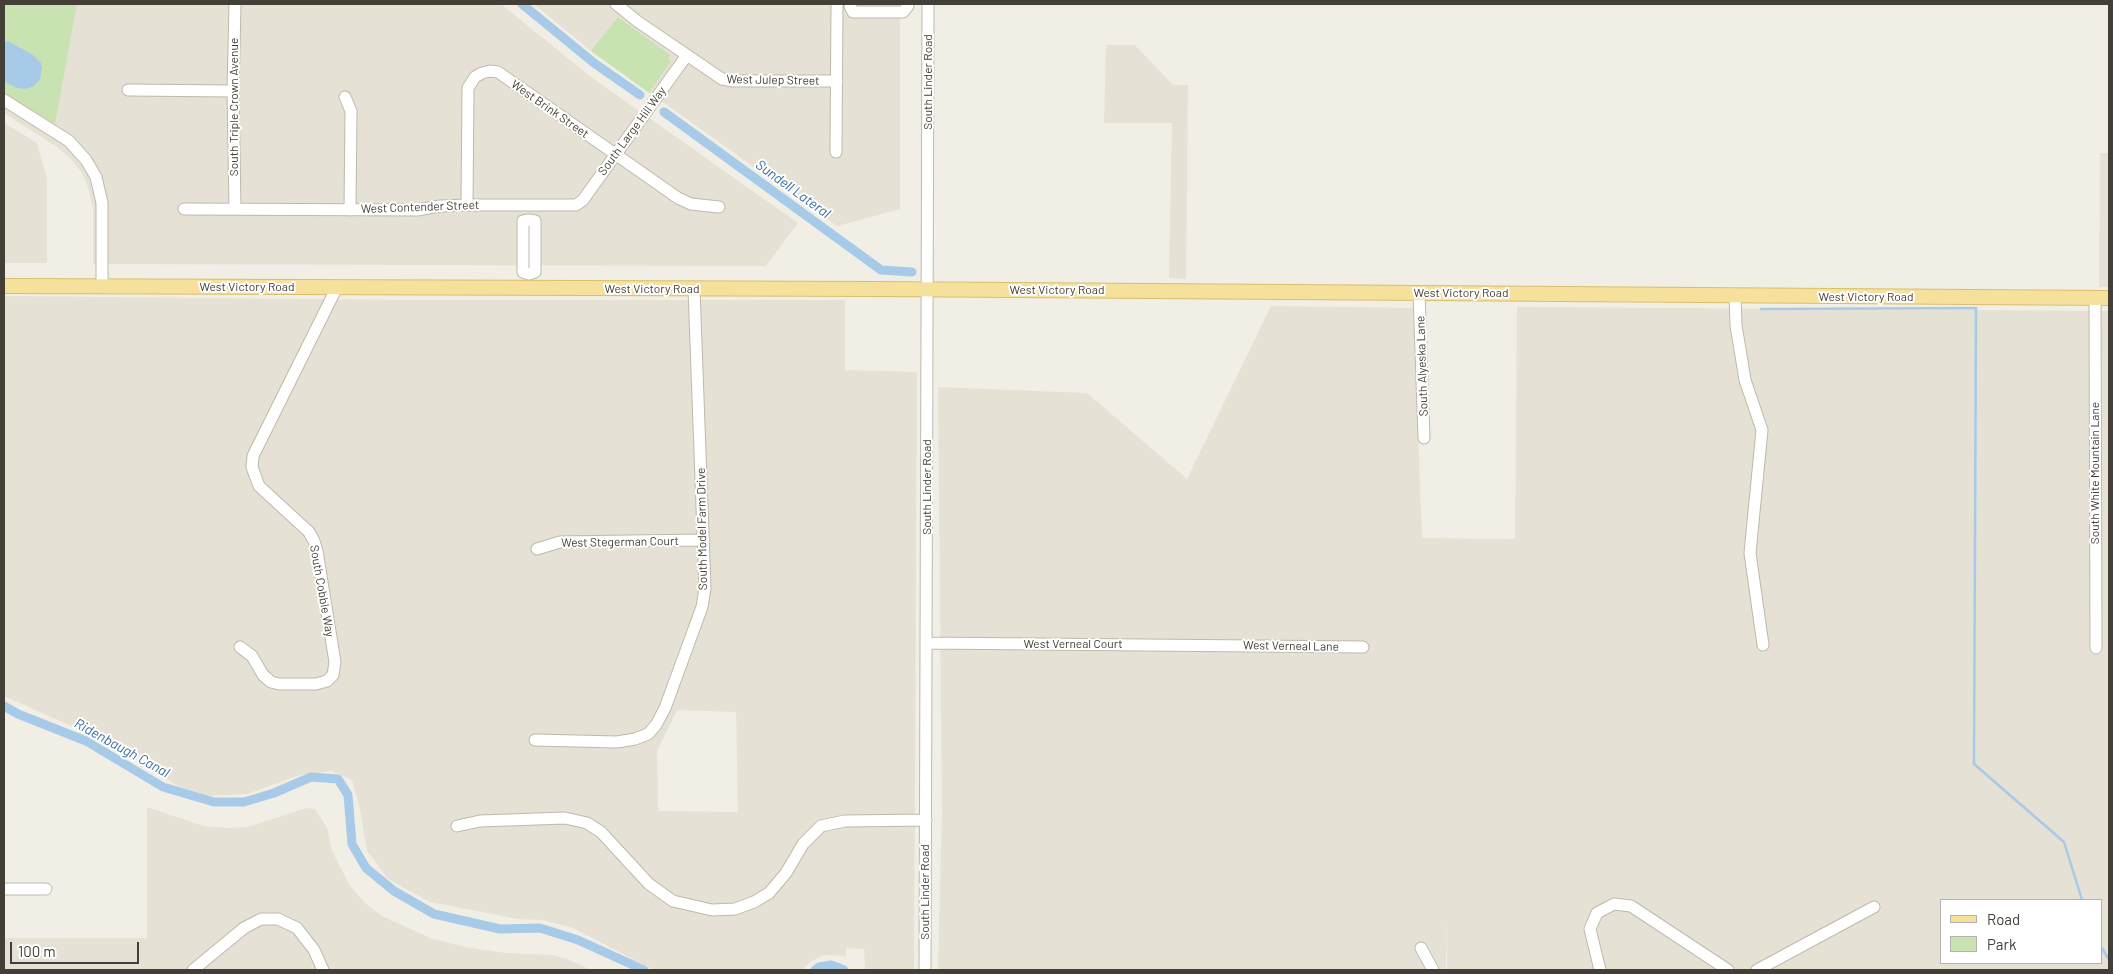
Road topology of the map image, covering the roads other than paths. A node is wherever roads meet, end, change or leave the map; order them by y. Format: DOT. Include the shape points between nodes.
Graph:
graph roads {
  1 [pos="235,4"];
  2 [pos="616,4"];
  3 [pos="837,5"];
  4 [pos="850,5"];
  5 [pos="907,5"];
  6 [pos="928,5"];
  7 [pos="687,56"];
  8 [pos="836,81"];
  9 [pos="128,90"];
  10 [pos="233,91"];
  11 [pos="344,97"];
  12 [pos="4,101"];
  13 [pos="836,152"];
  14 [pos="615,155"];
  15 [pos="467,205"];
  16 [pos="576,205"];
  17 [pos="529,206"];
  18 [pos="719,207"];
  19 [pos="184,209"];
  20 [pos="235,209"];
  21 [pos="350,210"];
  22 [pos="4,286"];
  23 [pos="102,287"];
  24 [pos="336,287"];
  25 [pos="528,288"];
  26 [pos="694,288"];
  27 [pos="927,289"];
  28 [pos="1419,293"];
  29 [pos="1735,296"];
  30 [pos="2094,298"];
  31 [pos="2109,298"];
  32 [pos="1424,438"];
  33 [pos="704,540"];
  34 [pos="537,549"];
  35 [pos="927,643"];
  36 [pos="1219,645"];
  37 [pos="1763,645"];
  38 [pos="240,647"];
  39 [pos="1363,647"];
  40 [pos="2096,648"];
  41 [pos="536,740"];
  42 [pos="926,820"];
  43 [pos="457,826"];
  44 [pos="4,888"];
  45 [pos="46,890"];
  46 [pos="1874,907"];
  47 [pos="1421,948"];
  48 [pos="193,970"];
  49 [pos="323,970"];
  50 [pos="925,970"];
  51 [pos="1434,970"];
  52 [pos="1600,970"];
  53 [pos="1728,970"];
  54 [pos="1757,970"];
  1 -- 10 [label="street, South Triple Crown Avenue"];
  2 -- 7 [label="street, West Julep Street"];
  3 -- 4 [label="street"];
  3 -- 8 [label="street"];
  4 -- 5 [label="street" via="853,12 903,12"];
  5 -- 6 [label="street"];
  6 -- 27 [label="street, South Linder Road"];
  7 -- 8 [label="street, West Julep Street" via="722,79 733,81"];
  7 -- 14 [label="street, South Large Hill Way"];
  8 -- 13 [label="street"];
  9 -- 10 [label="street"];
  10 -- 20 [label="street, South Triple Crown Avenue"];
  11 -- 21 [label="street" via="351,111"];
  12 -- 23 [label="street" via="69,142 96,177 102,203"];
  14 -- 15 [label="street, West Brink Street" via="498,72 482,73 468,88"];
  14 -- 16 [label="street, South Large Hill Way"];
  14 -- 18 [label="street, West Brink Street" via="678,198 691,204"];
  15 -- 17 [label="street, West Contender Street"];
  15 -- 21 [label="street, West Contender Street" via="417,210"];
  16 -- 17 [label="street, West Contender Street"];
  17 -- 25 [label="street" via="529,220 535,221 536,272 529,274"];
  19 -- 20 [label="street, West Contender Street"];
  20 -- 21 [label="street, West Contender Street"];
  22 -- 23 [label="main road, West Victory Road"];
  23 -- 24 [label="main road, West Victory Road"];
  24 -- 25 [label="main road, West Victory Road"];
  24 -- 38 [label="street, South Cobble Way" via="253,456 252,467 259,486 309,532 314,541 335,662 333,675 316,684 271,682 252,656"];
  25 -- 26 [label="main road, West Victory Road"];
  26 -- 27 [label="main road, West Victory Road"];
  26 -- 33 [label="street, South Model Farm Drive"];
  27 -- 28 [label="main road, West Victory Road"];
  27 -- 35 [label="street, South Linder Road"];
  28 -- 29 [label="main road, West Victory Road"];
  28 -- 32 [label="street, South Alyeska Lane"];
  29 -- 30 [label="main road, West Victory Road"];
  29 -- 37 [label="street" via="1745,380 1762,430 1750,553"];
  30 -- 31 [label="main road, West Victory Road"];
  30 -- 40 [label="street, South White Mountain Lane"];
  33 -- 34 [label="street, West Stegerman Court" via="560,542"];
  33 -- 41 [label="street, South Model Farm Drive" via="702,607 665,708 648,734 617,742"];
  35 -- 36 [label="street, West Verneal Court"];
  35 -- 42 [label="street, South Linder Road"];
  36 -- 39 [label="street, West Verneal Lane"];
  42 -- 43 [label="street" via="845,821 821,826 803,844 786,873 769,893 735,909 712,910 673,901 657,890 601,832 587,823 565,818 480,820"];
  42 -- 50 [label="street, South Linder Road"];
  44 -- 45 [label="street"];
  46 -- 54 [label="street"];
  47 -- 51 [label="street"];
  48 -- 49 [label="street" via="244,928 261,919 278,919 297,928 314,950"];
  52 -- 53 [label="street" via="1590,929 1597,912 1614,904 1631,906"];
}
